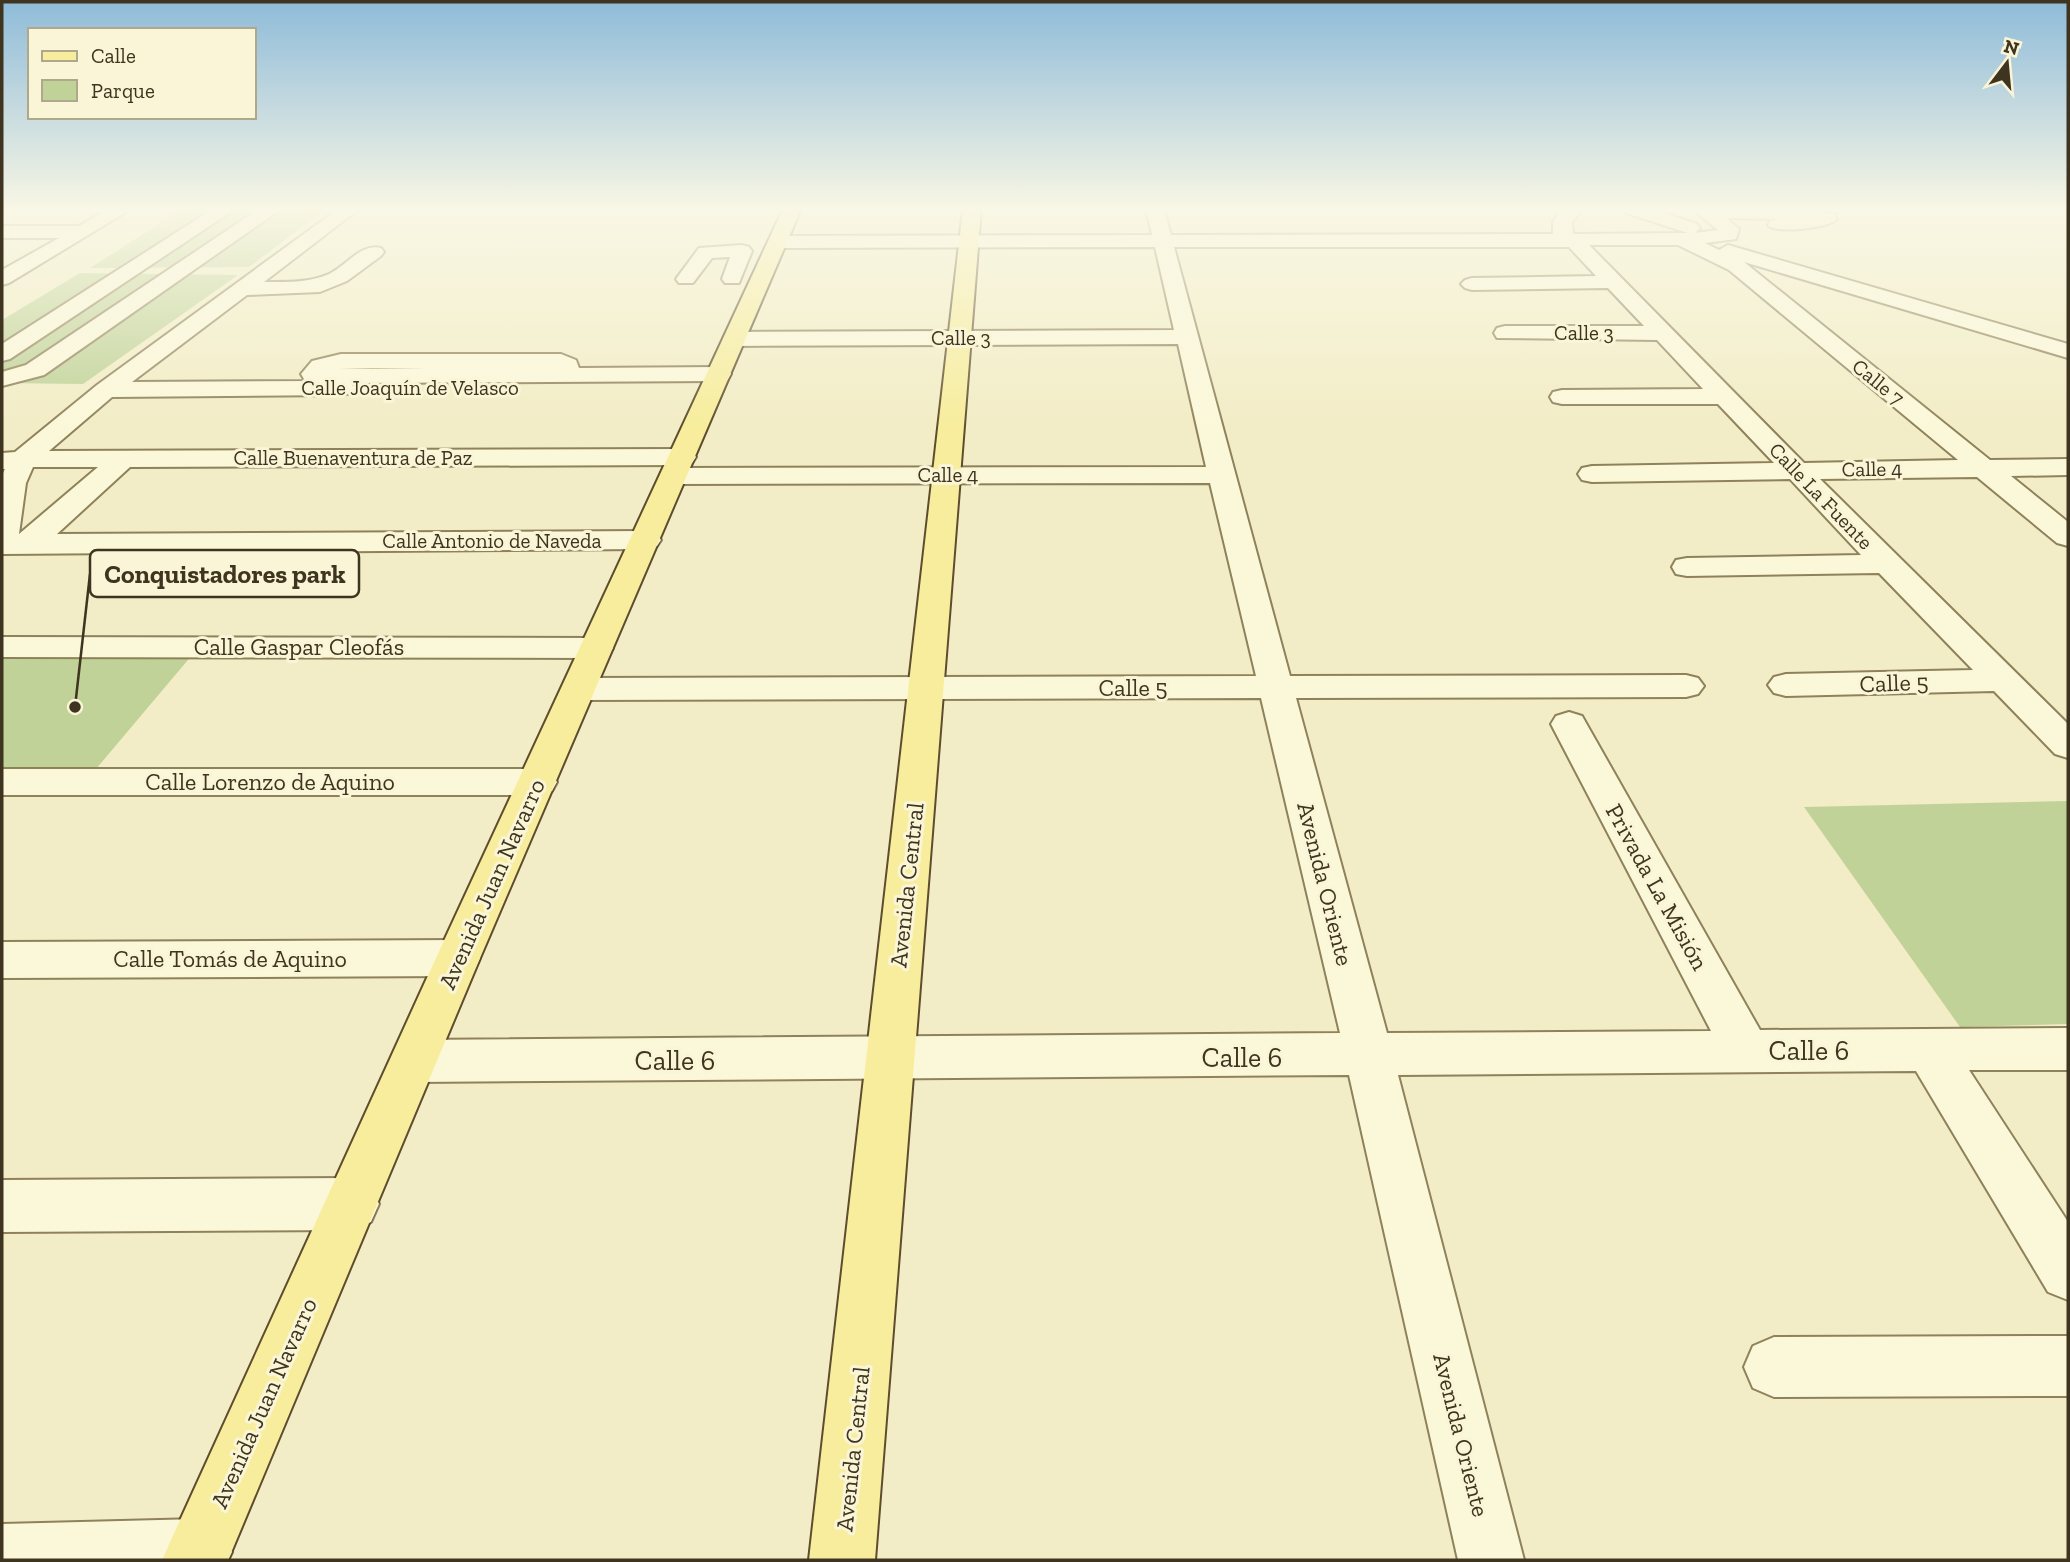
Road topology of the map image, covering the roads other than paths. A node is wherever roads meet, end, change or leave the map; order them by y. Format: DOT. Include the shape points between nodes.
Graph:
graph roads {
  1 [pos="252,282"];
  2 [pos="327,282"];
  3 [pos="752,282"];
  4 [pos="965,282"];
  5 [pos="1174,282"];
  6 [pos="1612,282"];
  7 [pos="1756,282"];
  8 [pos="1831,282"];
  9 [pos="1873,282"];
  10 [pos="111,283"];
  11 [pos="164,283"];
  12 [pos="1472,284"];
  13 [pos="242,289"];
  14 [pos="86,299"];
  15 [pos="140,299"];
  16 [pos="1790,309"];
  17 [pos="1824,309"];
  18 [pos="1505,333"];
  19 [pos="1662,333"];
  20 [pos="1188,337"];
  21 [pos="960,338"];
  22 [pos="2068,338"];
  23 [pos="2068,351"];
  24 [pos="2,354"];
  25 [pos="722,367"];
  26 [pos="566,375"];
  27 [pos="2,379"];
  28 [pos="106,390"];
  29 [pos="1724,396"];
  30 [pos="1562,397"];
  31 [pos="124,458"];
  32 [pos="12,460"];
  33 [pos="678,467"];
  34 [pos="2068,467"];
  35 [pos="1983,468"];
  36 [pos="1796,470"];
  37 [pos="1592,474"];
  38 [pos="947,475"];
  39 [pos="1222,475"];
  40 [pos="2068,537"];
  41 [pos="646,540"];
  42 [pos="11,543"];
  43 [pos="1887,564"];
  44 [pos="1687,567"];
  45 [pos="2,647"];
  46 [pos="596,648"];
  47 [pos="2003,680"];
  48 [pos="1786,685"];
  49 [pos="1686,686"];
  50 [pos="926,688"];
  51 [pos="1275,688"];
  52 [pos="580,689"];
  53 [pos="1569,724"];
  54 [pos="2068,745"];
  55 [pos="2,782"];
  56 [pos="538,782"];
  57 [pos="458,958"];
  58 [pos="2,960"];
  59 [pos="2068,1049"];
  60 [pos="1746,1050"];
  61 [pos="1930,1051"];
  62 [pos="1369,1056"];
  63 [pos="890,1059"];
  64 [pos="415,1061"];
  65 [pos="352,1204"];
  66 [pos="2,1206"];
  67 [pos="2068,1272"];
  68 [pos="2068,1366"];
  69 [pos="1774,1367"];
  70 [pos="2,1556"];
  71 [pos="197,1556"];
  72 [pos="842,1560"];
  73 [pos="1491,1560"];
  1 -- 13 [label="street"];
  2 -- 13 [label="street" via="313,288"];
  3 -- 25 [label="main road, Avenida Juan Navarro"];
  4 -- 21 [label="main road, Avenida Central"];
  5 -- 20 [label="street, Avenida Oriente"];
  6 -- 12 [label="street"];
  6 -- 19 [label="street, Calle La Fuente"];
  7 -- 16 [label="street, Calle 7"];
  8 -- 23 [label="street"];
  9 -- 22 [label="street"];
  10 -- 11 [label="street"];
  10 -- 14 [label="street"];
  11 -- 15 [label="street"];
  13 -- 28 [label="street"];
  14 -- 15 [label="street"];
  14 -- 24 [label="street"];
  15 -- 27 [label="street" via="35,370"];
  16 -- 17 [label="street"];
  16 -- 35 [label="street, Calle 7"];
  18 -- 19 [label="street, Calle 3"];
  19 -- 29 [label="street, Calle La Fuente"];
  20 -- 21 [label="street, Calle 3"];
  20 -- 39 [label="street, Avenida Oriente"];
  21 -- 25 [label="street, Calle 3"];
  21 -- 38 [label="main road, Avenida Central"];
  25 -- 26 [label="street"];
  25 -- 28 [label="street, Calle Joaquín de Velasco"];
  25 -- 33 [label="main road, Avenida Juan Navarro"];
  26 -- 26 [label="street" via="324,376 313,372 341,361 561,361 568,365"];
  28 -- 32 [label="street"];
  29 -- 30 [label="street"];
  29 -- 36 [label="street, Calle La Fuente"];
  31 -- 32 [label="street, Calle Buenaventura de Paz"];
  31 -- 33 [label="street, Calle Buenaventura de Paz"];
  31 -- 42 [label="street"];
  32 -- 42 [label="street"];
  33 -- 38 [label="street, Calle 4"];
  33 -- 41 [label="main road, Avenida Juan Navarro"];
  34 -- 35 [label="street, Calle 4"];
  35 -- 36 [label="street, Calle 4"];
  35 -- 40 [label="street, Calle 7"];
  36 -- 37 [label="street, Calle 4"];
  36 -- 43 [label="street, Calle La Fuente"];
  38 -- 39 [label="street, Calle 4"];
  38 -- 50 [label="main road, Avenida Central"];
  39 -- 51 [label="street, Avenida Oriente"];
  41 -- 42 [label="street, Calle Antonio de Naveda"];
  41 -- 46 [label="main road, Avenida Juan Navarro"];
  43 -- 44 [label="street"];
  43 -- 47 [label="street, Calle La Fuente"];
  45 -- 46 [label="street, Calle Gaspar Cleofás"];
  46 -- 52 [label="main road, Avenida Juan Navarro"];
  47 -- 48 [label="street, Calle 5"];
  47 -- 54 [label="street, Calle La Fuente"];
  49 -- 51 [label="street, Calle 5"];
  50 -- 51 [label="street, Calle 5"];
  50 -- 52 [label="street, Calle 5"];
  50 -- 63 [label="main road, Avenida Central"];
  51 -- 62 [label="street, Avenida Oriente"];
  52 -- 56 [label="main road, Avenida Juan Navarro"];
  53 -- 60 [label="street, Privada La Misión"];
  55 -- 56 [label="street, Calle Lorenzo de Aquino"];
  56 -- 57 [label="main road, Avenida Juan Navarro"];
  57 -- 58 [label="street, Calle Tomás de Aquino"];
  57 -- 64 [label="main road, Avenida Juan Navarro"];
  59 -- 61 [label="street, Calle 6"];
  60 -- 61 [label="street, Calle 6"];
  60 -- 62 [label="street, Calle 6"];
  61 -- 67 [label="street"];
  62 -- 63 [label="street, Calle 6"];
  62 -- 73 [label="street, Avenida Oriente"];
  63 -- 64 [label="street, Calle 6"];
  63 -- 72 [label="main road, Avenida Central"];
  64 -- 65 [label="main road, Avenida Juan Navarro"];
  65 -- 66 [label="street"];
  65 -- 71 [label="main road, Avenida Juan Navarro"];
  68 -- 69 [label="street"];
  70 -- 71 [label="street"];
}
